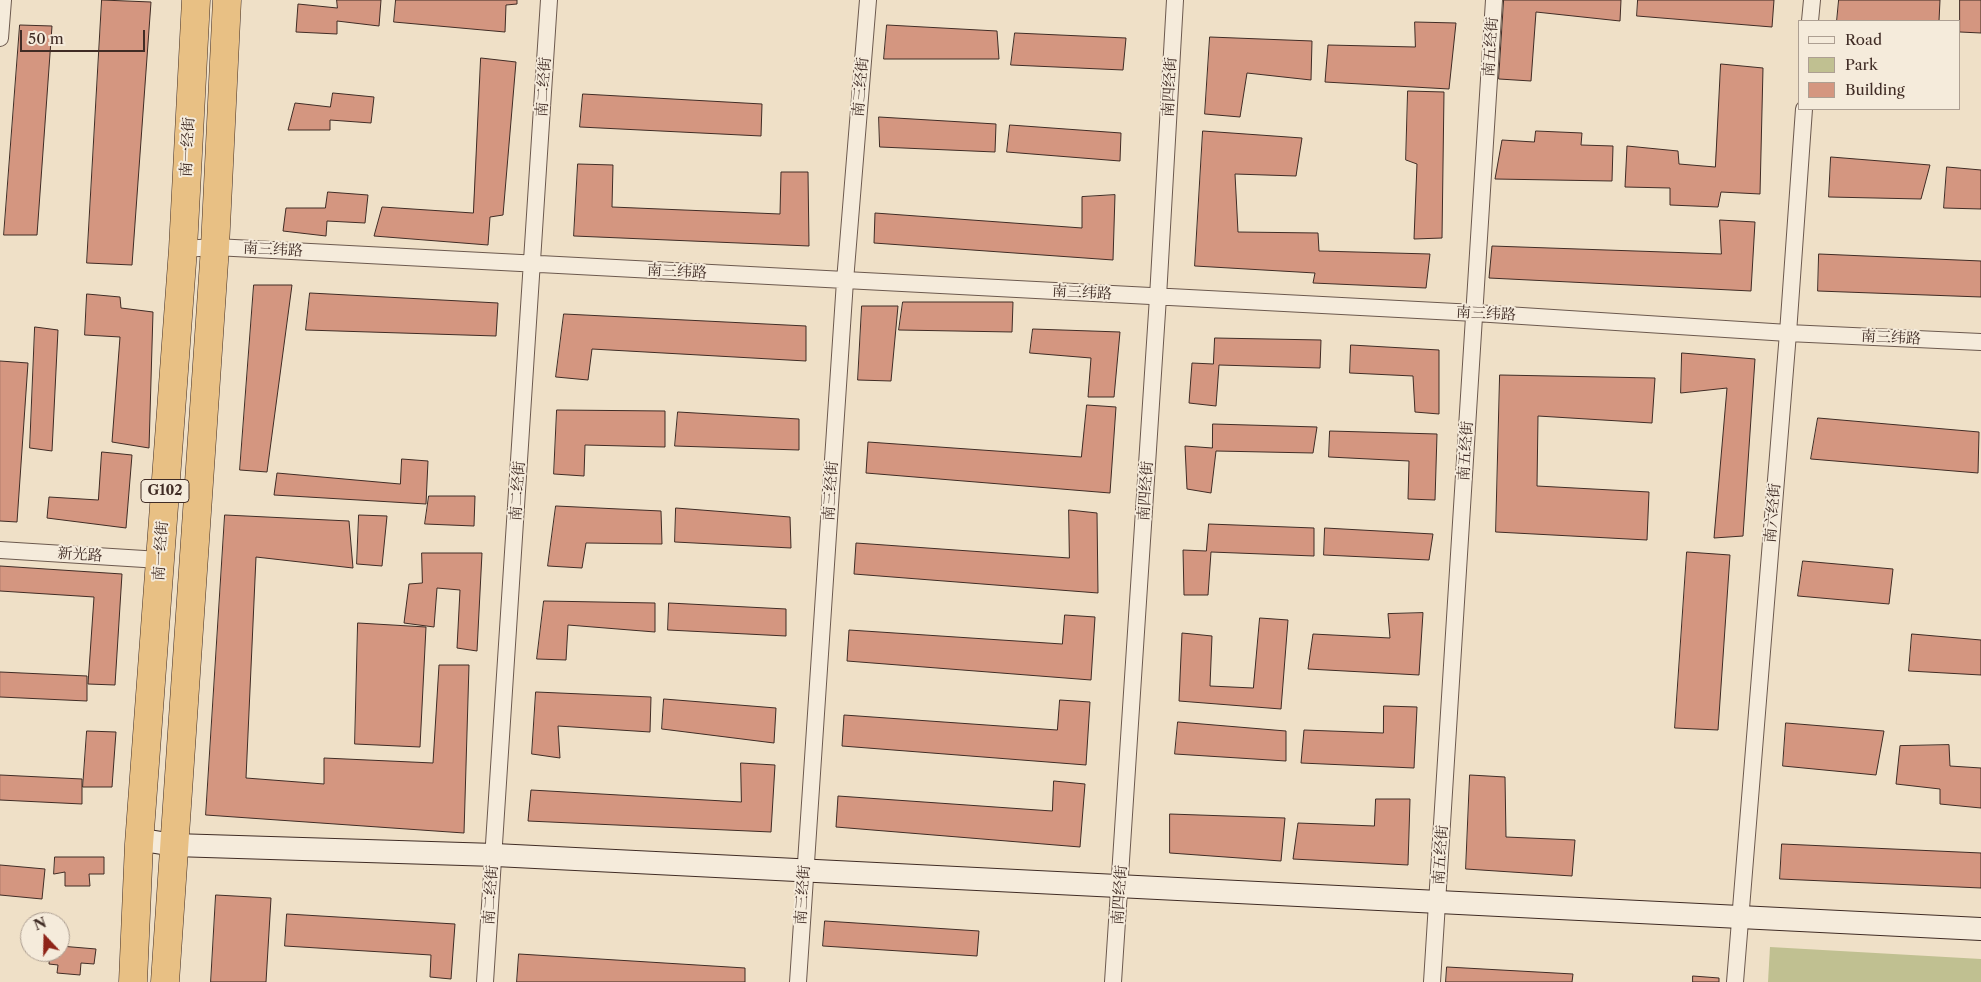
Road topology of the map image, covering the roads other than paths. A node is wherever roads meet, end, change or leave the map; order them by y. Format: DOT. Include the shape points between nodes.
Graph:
graph roads {
  1 [pos="3,0"];
  2 [pos="196,0"];
  3 [pos="227,0"];
  4 [pos="549,0"];
  5 [pos="868,0"];
  6 [pos="1176,0"];
  7 [pos="1494,0"];
  8 [pos="1812,0"];
  9 [pos="1810,20"];
  10 [pos="0,38"];
  11 [pos="1804,110"];
  12 [pos="215,247"];
  13 [pos="182,249"];
  14 [pos="532,265"];
  15 [pos="845,281"];
  16 [pos="1158,297"];
  17 [pos="1475,313"];
  18 [pos="1788,333"];
  19 [pos="1981,342"];
  20 [pos="0,550"];
  21 [pos="160,560"];
  22 [pos="161,843"];
  23 [pos="494,855"];
  24 [pos="805,870"];
  25 [pos="1120,886"];
  26 [pos="1438,902"];
  27 [pos="1740,917"];
  28 [pos="1981,929"];
  29 [pos="133,982"];
  30 [pos="165,982"];
  31 [pos="485,982"];
  32 [pos="798,982"];
  33 [pos="1113,982"];
  34 [pos="1432,982"];
  35 [pos="1735,982"];
  1 -- 10 [label="street"];
  2 -- 13 [label="highway, 南一经街 / G102"];
  3 -- 12 [label="highway, 南一经街 / G102"];
  4 -- 14 [label="street, 南二经街"];
  5 -- 15 [label="street, 南三经街"];
  6 -- 16 [label="street, 南四经街"];
  7 -- 17 [label="street, 南五经街"];
  8 -- 9 [label="street"];
  11 -- 18 [label="street, 南六经街"];
  12 -- 13 [label="street, 南三纬路"];
  12 -- 14 [label="street, 南三纬路"];
  12 -- 22 [label="highway, 南一经街 / G102"];
  13 -- 21 [label="highway, 南一经街 / G102"];
  14 -- 15 [label="street, 南三纬路"];
  14 -- 23 [label="street, 南二经街"];
  15 -- 16 [label="street, 南三纬路"];
  15 -- 24 [label="street, 南三经街"];
  16 -- 17 [label="street, 南三纬路"];
  16 -- 25 [label="street, 南四经街"];
  17 -- 18 [label="street, 南三纬路"];
  17 -- 26 [label="street, 南五经街"];
  18 -- 19 [label="street, 南三纬路"];
  18 -- 27 [label="street, 南六经街"];
  20 -- 21 [label="street, 新光路"];
  21 -- 29 [label="highway, 南一经街 / G102" via="139,844"];
  22 -- 23 [label="street"];
  22 -- 30 [label="highway, 南一经街 / G102"];
  23 -- 24 [label="street"];
  23 -- 31 [label="street, 南二经街"];
  24 -- 25 [label="street"];
  24 -- 32 [label="street, 南三经街"];
  25 -- 26 [label="street"];
  25 -- 33 [label="street, 南四经街"];
  26 -- 27 [label="street"];
  26 -- 34 [label="street, 南五经街"];
  27 -- 28 [label="street"];
  27 -- 35 [label="street, 南六经街"];
}
